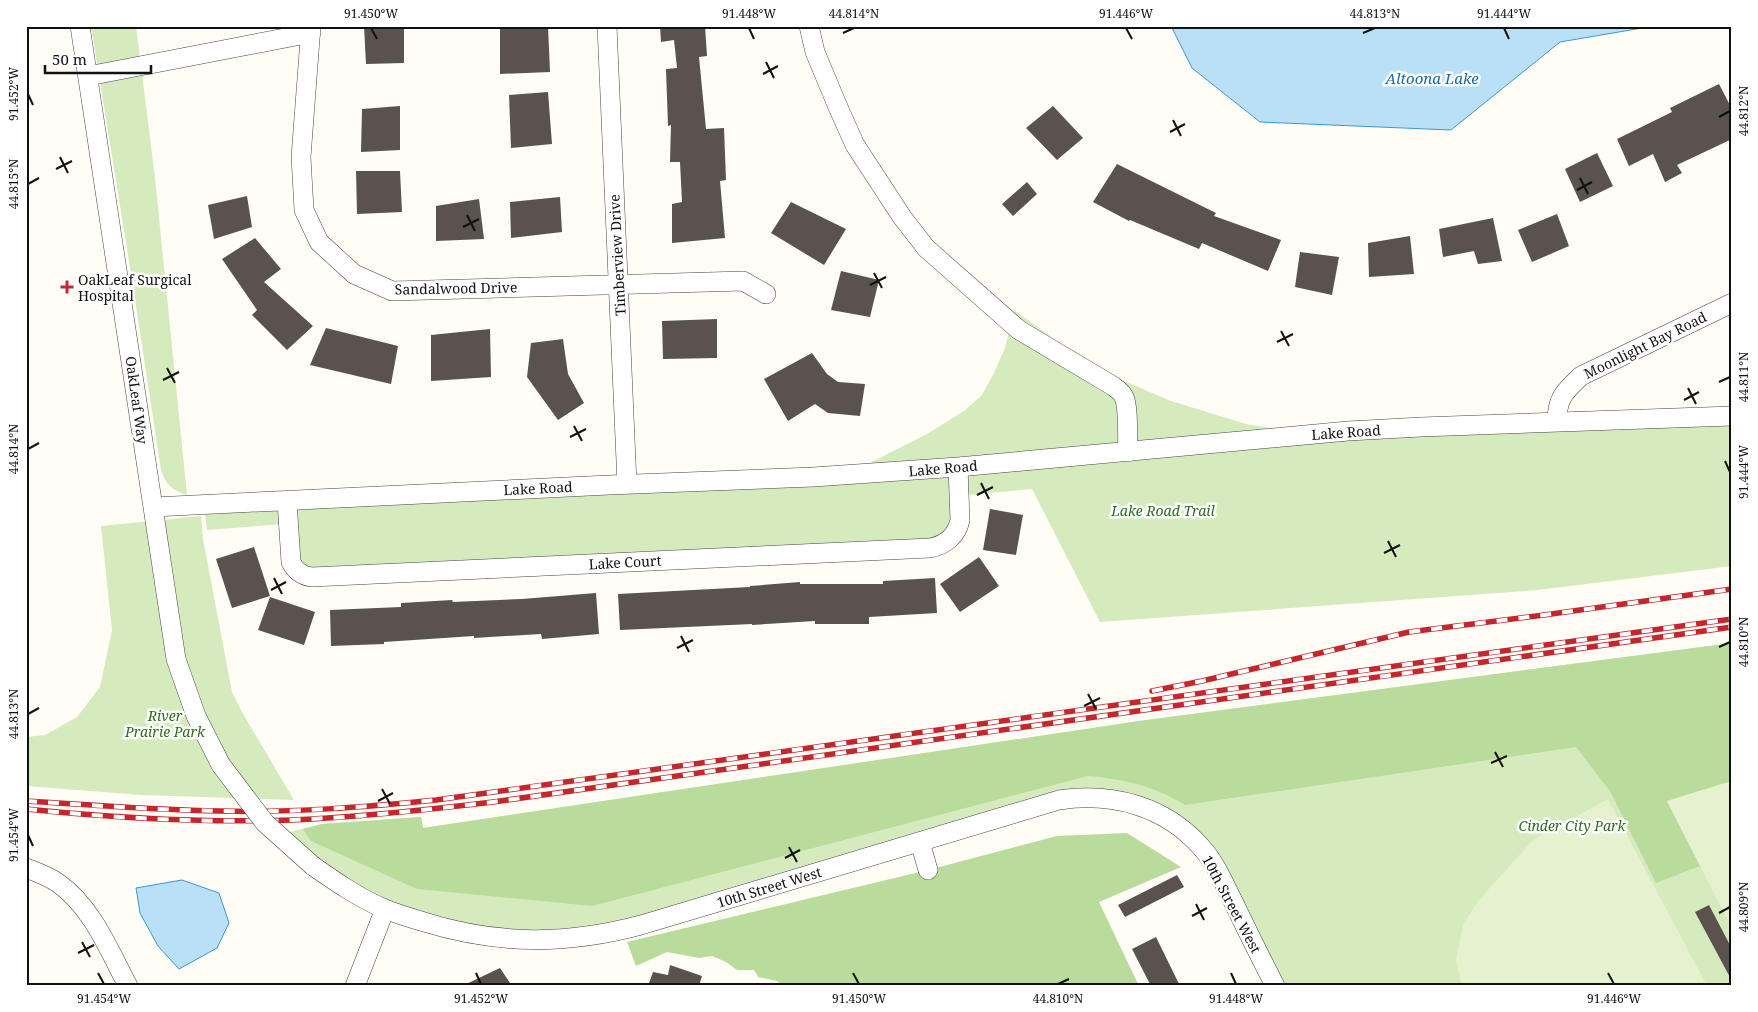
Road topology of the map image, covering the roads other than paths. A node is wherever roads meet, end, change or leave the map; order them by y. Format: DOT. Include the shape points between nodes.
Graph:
graph roads {
  1 [pos="80,26"];
  2 [pos="606,26"];
  3 [pos="809,26"];
  4 [pos="311,30"];
  5 [pos="88,76"];
  6 [pos="618,284"];
  7 [pos="766,294"];
  8 [pos="1732,303"];
  9 [pos="1732,416"];
  10 [pos="1557,422"];
  11 [pos="1128,452"];
  12 [pos="958,467"];
  13 [pos="627,484"];
  14 [pos="287,501"];
  15 [pos="153,507"];
  16 [pos="221,765"];
  17 [pos="920,842"];
  18 [pos="26,868"];
  19 [pos="928,870"];
  20 [pos="385,909"];
  21 [pos="128,986"];
  22 [pos="355,986"];
  23 [pos="1275,986"];
  1 -- 5 [label="street, OakLeaf Way"];
  2 -- 6 [label="street, Timberview Drive"];
  3 -- 11 [label="street" via="816,52 855,145 902,217 926,248 1019,330 1121,392 1126,406"];
  4 -- 5 [label="street"];
  4 -- 6 [label="street, Sandalwood Drive" via="301,157 304,210 319,242 354,274 392,291"];
  5 -- 15 [label="street, OakLeaf Way"];
  6 -- 7 [label="street, Sandalwood Drive" via="744,281"];
  6 -- 13 [label="street, Timberview Drive"];
  8 -- 10 [label="street, Moonlight Bay Road" via="1581,376 1566,390 1557,407"];
  9 -- 10 [label="street, Lake Road"];
  10 -- 11 [label="street, Lake Road" via="1357,431"];
  11 -- 12 [label="street, Lake Road"];
  12 -- 13 [label="street, Lake Road" via="813,477"];
  12 -- 14 [label="street, Lake Court" via="960,520 955,534 939,546 911,549 312,577 299,572 291,562"];
  13 -- 14 [label="street, Lake Road"];
  14 -- 15 [label="street, Lake Road"];
  15 -- 16 [label="street, OakLeaf Way" via="176,659 196,716"];
  16 -- 20 [label="street, 10th Street West, bridge" via="264,823 313,866 354,894"];
  17 -- 19 [label="street"];
  17 -- 20 [label="street, 10th Street West" via="641,925 583,937 538,940 482,936"];
  17 -- 23 [label="street, 10th Street West" via="1074,798 1118,800 1150,809 1179,827 1210,858"];
  18 -- 21 [label="street" via="43,874 71,894 94,924"];
  20 -- 22 [label="street"];
}
